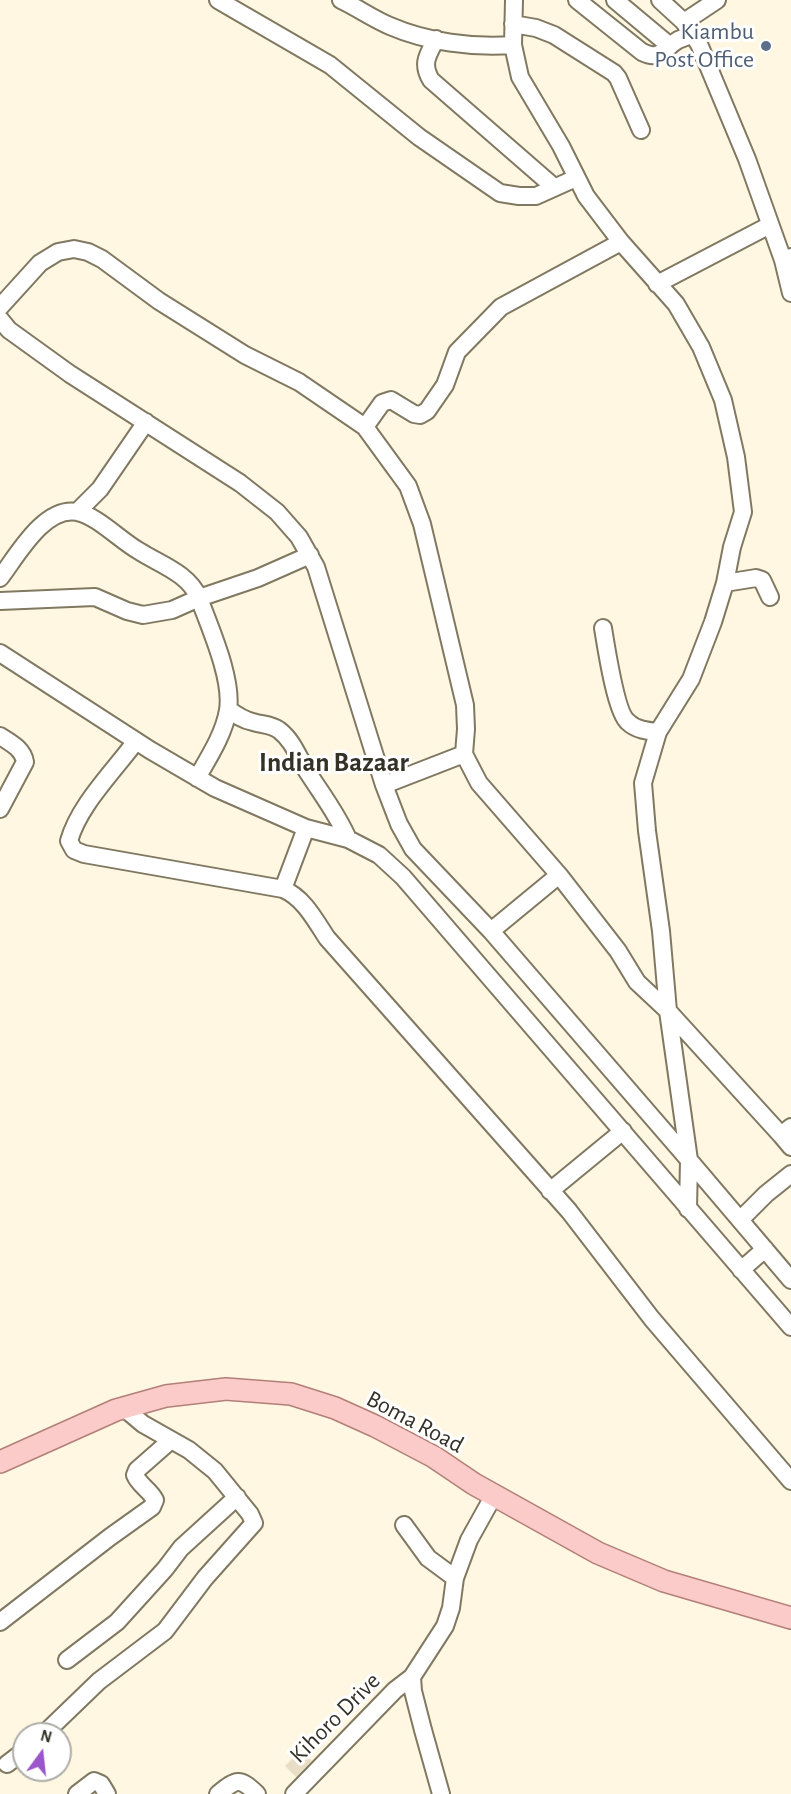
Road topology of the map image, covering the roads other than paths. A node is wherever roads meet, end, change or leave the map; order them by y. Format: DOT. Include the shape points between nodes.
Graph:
graph roads {
  1 [pos="218,0"];
  2 [pos="341,0"];
  3 [pos="514,0"];
  4 [pos="577,0"];
  5 [pos="615,0"];
  6 [pos="660,0"];
  7 [pos="717,0"];
  8 [pos="513,24"];
  9 [pos="689,28"];
  10 [pos="436,39"];
  11 [pos="513,45"];
  12 [pos="670,46"];
  13 [pos="641,130"];
  14 [pos="576,178"];
  15 [pos="554,187"];
  16 [pos="770,225"];
  17 [pos="621,242"];
  18 [pos="787,259"];
  19 [pos="657,284"];
  20 [pos="791,293"];
  21 [pos="0,308"];
  22 [pos="0,319"];
  23 [pos="146,422"];
  24 [pos="365,427"];
  25 [pos="77,512"];
  26 [pos="310,555"];
  27 [pos="0,578"];
  28 [pos="725,583"];
  29 [pos="770,597"];
  30 [pos="199,598"];
  31 [pos="0,601"];
  32 [pos="603,628"];
  33 [pos="0,653"];
  34 [pos="228,709"];
  35 [pos="658,732"];
  36 [pos="0,736"];
  37 [pos="136,741"];
  38 [pos="464,754"];
  39 [pos="197,778"];
  40 [pos="384,785"];
  41 [pos="0,810"];
  42 [pos="306,828"];
  43 [pos="348,839"];
  44 [pos="413,849"];
  45 [pos="393,868"];
  46 [pos="559,875"];
  47 [pos="283,889"];
  48 [pos="491,930"];
  49 [pos="668,1011"];
  50 [pos="623,1131"];
  51 [pos="787,1136"];
  52 [pos="689,1160"];
  53 [pos="791,1174"];
  54 [pos="550,1191"];
  55 [pos="688,1209"];
  56 [pos="740,1220"];
  57 [pos="765,1249"];
  58 [pos="741,1270"];
  59 [pos="791,1280"];
  60 [pos="791,1327"];
  61 [pos="124,1408"];
  62 [pos="170,1441"];
  63 [pos="0,1462"];
  64 [pos="791,1480"];
  65 [pos="494,1495"];
  66 [pos="237,1497"];
  67 [pos="404,1526"];
  68 [pos="455,1578"];
  69 [pos="791,1618"];
  70 [pos="0,1622"];
  71 [pos="67,1660"];
  72 [pos="412,1677"];
  73 [pos="56,1722"];
  74 [pos="12,1760"];
  75 [pos="7,1764"];
  76 [pos="435,1790"];
  77 [pos="77,1794"];
  78 [pos="107,1794"];
  79 [pos="218,1794"];
  80 [pos="257,1794"];
  81 [pos="294,1794"];
  1 -- 15 [label="street" via="330,65 420,137 500,193 536,196"];
  2 -- 10 [label="street" via="390,26"];
  3 -- 8 [label="street"];
  4 -- 12 [label="street" via="646,54 656,56"];
  5 -- 12 [label="street"];
  6 -- 9 [label="street"];
  7 -- 9 [label="street"];
  8 -- 11 [label="street"];
  8 -- 13 [label="street" via="554,35 614,73"];
  9 -- 12 [label="street"];
  9 -- 16 [label="street" via="718,87"];
  10 -- 11 [label="street"];
  10 -- 15 [label="street" via="424,69 431,80"];
  11 -- 14 [label="street" via="520,77"];
  14 -- 15 [label="street"];
  14 -- 17 [label="street"];
  16 -- 18 [label="street"];
  16 -- 19 [label="street"];
  17 -- 19 [label="street"];
  17 -- 24 [label="street" via="501,307 458,352 445,385 427,411 414,414 391,400 382,403"];
  18 -- 20 [label="street"];
  19 -- 28 [label="street" via="676,304 701,347 723,400 736,457 743,512"];
  21 -- 24 [label="street" via="40,263 58,252 88,252 159,301 245,355 299,382"];
  22 -- 23 [label="street" via="9,330 70,374"];
  23 -- 25 [label="street" via="100,489"];
  23 -- 26 [label="street" via="277,512"];
  24 -- 38 [label="street" via="408,486 422,524 465,705"];
  25 -- 27 [label="street" via="65,512 41,524"];
  25 -- 30 [label="street" via="183,576"];
  26 -- 30 [label="street"];
  26 -- 40 [label="street"];
  28 -- 29 [label="street" via="756,578 762,580"];
  28 -- 35 [label="street" via="691,679"];
  30 -- 31 [label="street" via="172,610 144,615 95,597"];
  30 -- 34 [label="street" via="221,659"];
  32 -- 35 [label="street" via="624,718 641,729"];
  33 -- 37 [label="street"];
  34 -- 39 [label="street"];
  34 -- 43 [label="street" via="240,718 279,730 291,741"];
  35 -- 49 [label="street" via="643,783"];
  36 -- 41 [label="street" via="20,750 25,762"];
  37 -- 39 [label="street"];
  37 -- 47 [label="street" via="73,828 69,841 74,849 84,854"];
  38 -- 40 [label="street"];
  38 -- 46 [label="street" via="479,783"];
  39 -- 42 [label="street"];
  40 -- 44 [label="street"];
  42 -- 43 [label="street"];
  42 -- 47 [label="street"];
  43 -- 45 [label="street" via="379,855"];
  44 -- 45 [label="street"];
  44 -- 48 [label="street"];
  45 -- 50 [label="street"];
  46 -- 48 [label="street"];
  46 -- 49 [label="street" via="637,982"];
  47 -- 54 [label="street" via="306,906 327,938"];
  48 -- 52 [label="street"];
  49 -- 51 [label="street"];
  49 -- 52 [label="street"];
  50 -- 54 [label="street"];
  50 -- 55 [label="street"];
  52 -- 55 [label="street"];
  52 -- 56 [label="street"];
  53 -- 56 [label="street"];
  54 -- 64 [label="street" via="652,1318"];
  55 -- 58 [label="street"];
  56 -- 57 [label="street"];
  57 -- 58 [label="street"];
  57 -- 59 [label="street"];
  58 -- 60 [label="street"];
  61 -- 62 [label="street"];
  61 -- 63 [label="main road, Boma Road"];
  61 -- 65 [label="main road, Boma Road" via="166,1396 226,1389 291,1394 375,1426"];
  62 -- 66 [label="street" via="189,1450 215,1471"];
  62 -- 70 [label="street" via="135,1475 152,1495 152,1507"];
  65 -- 68 [label="street, Kihoro Drive" via="469,1540"];
  65 -- 69 [label="main road, Boma Road" via="598,1553 664,1581"];
  66 -- 71 [label="street" via="181,1548 117,1622"];
  66 -- 73 [label="street" via="250,1514 253,1526 205,1578 165,1631 99,1681"];
  67 -- 68 [label="street" via="429,1558"];
  68 -- 72 [label="street, Kihoro Drive" via="445,1626"];
  72 -- 76 [label="street"];
  72 -- 81 [label="street, Kihoro Drive"];
  74 -- 75 [label="street"];
  77 -- 78 [label="street" via="94,1781"];
  79 -- 80 [label="street" via="238,1780"];
}
